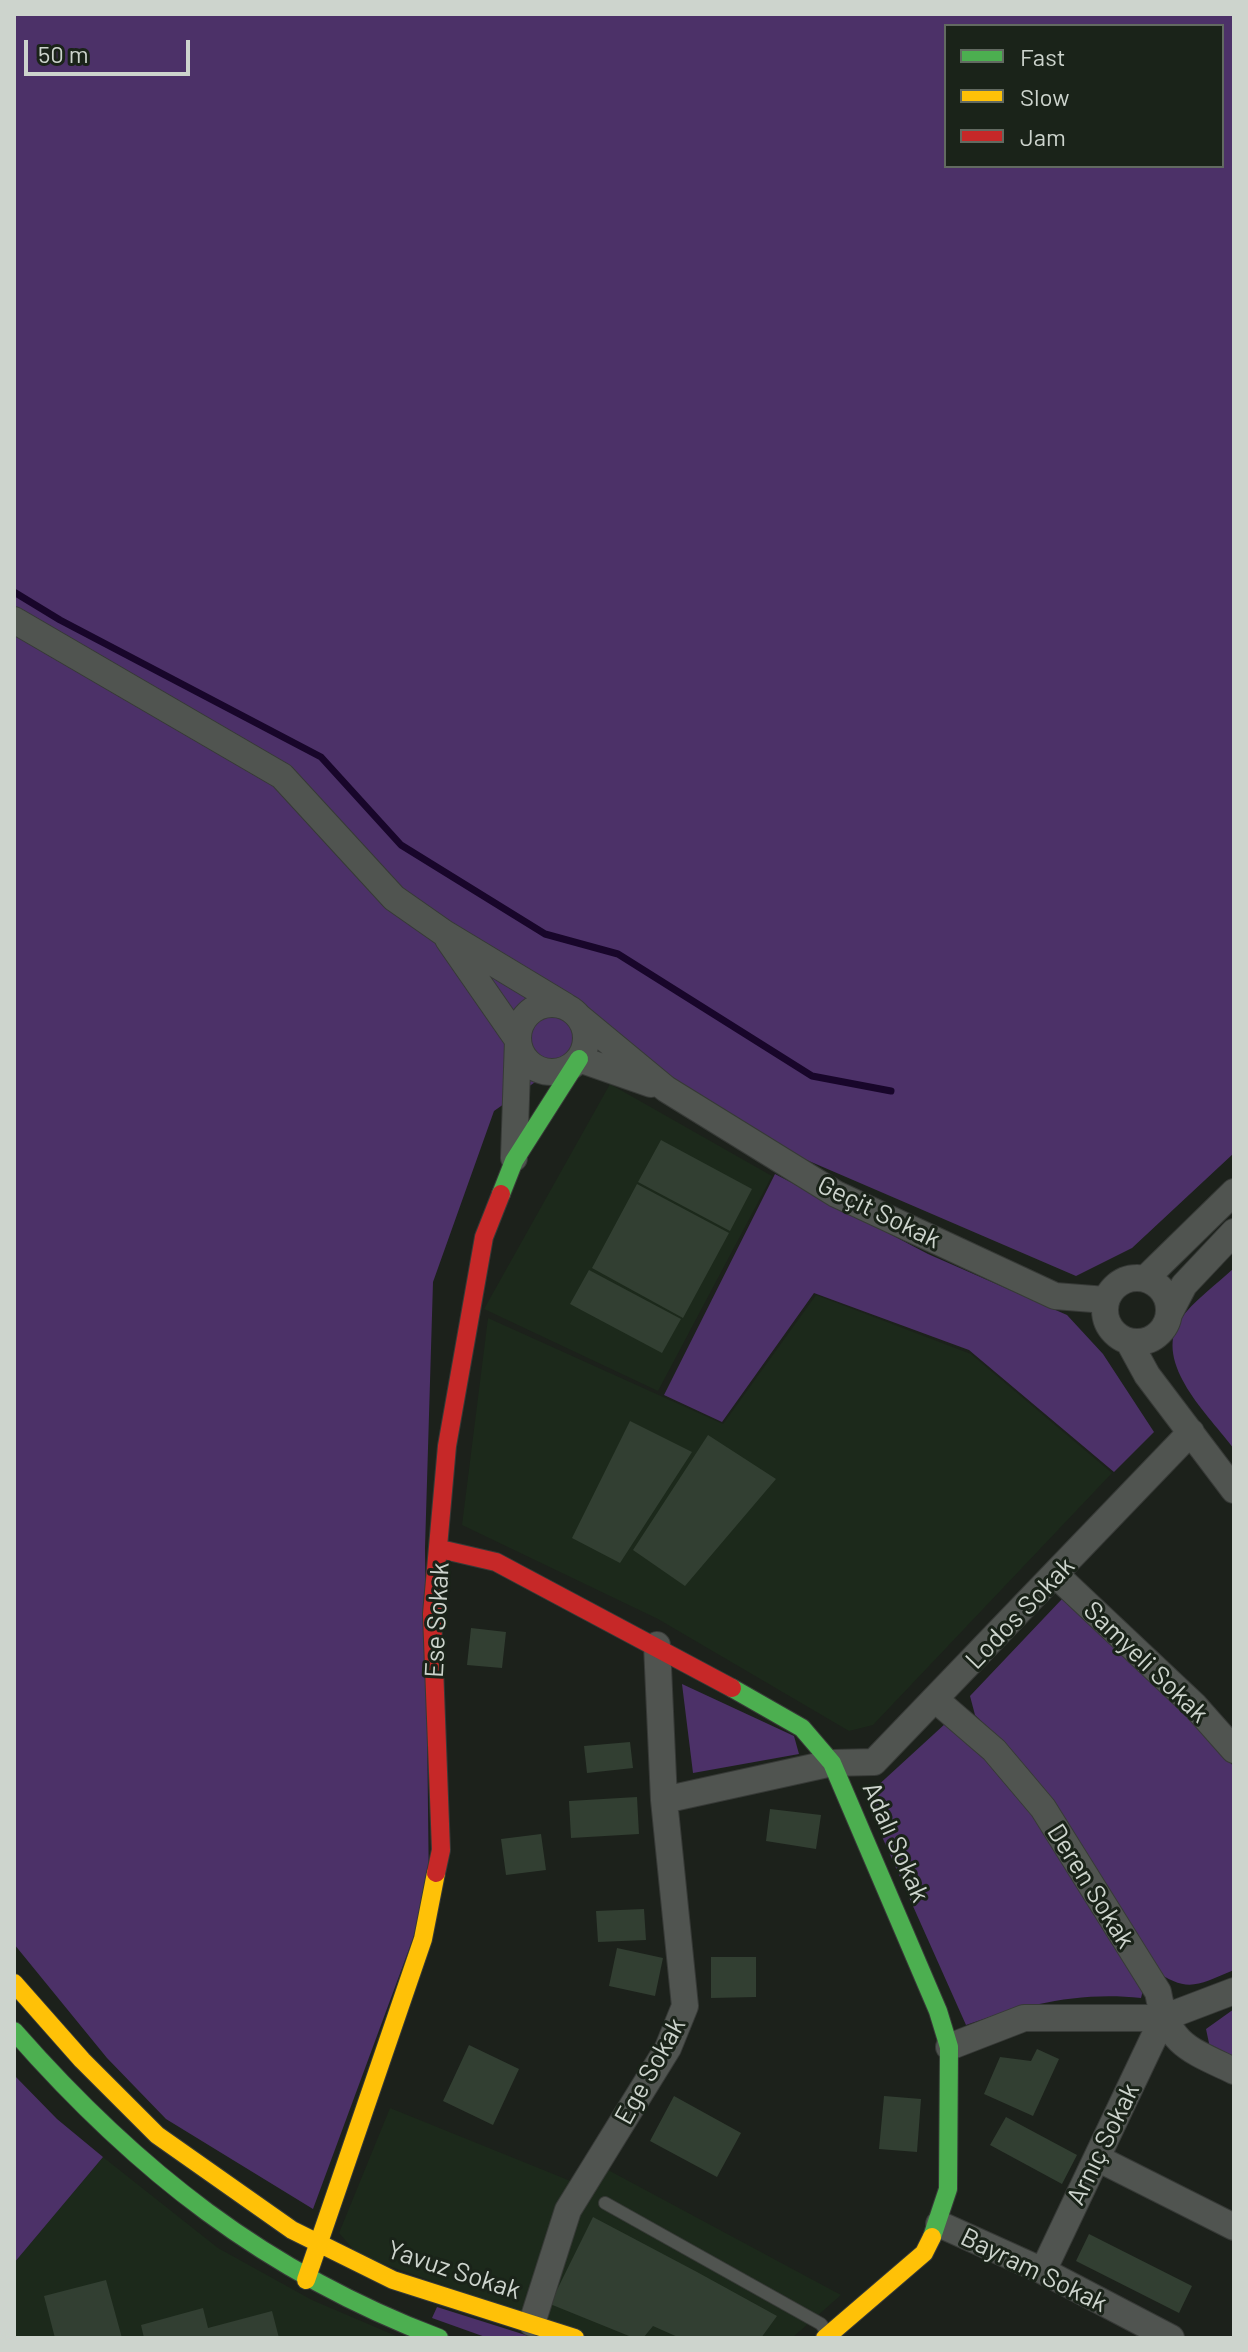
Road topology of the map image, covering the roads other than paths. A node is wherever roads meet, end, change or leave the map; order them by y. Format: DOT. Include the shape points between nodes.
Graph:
graph roads {
  1 [pos="14,620"];
  2 [pos="444,933"];
  3 [pos="572,1011"];
  4 [pos="518,1040"];
  5 [pos="579,1059"];
  6 [pos="666,1089"];
  7 [pos="514,1161"];
  8 [pos="1234,1192"];
  9 [pos="1234,1232"];
  10 [pos="1146,1278"];
  11 [pos="1106,1300"];
  12 [pos="1170,1312"];
  13 [pos="1129,1342"];
  14 [pos="1191,1432"];
  15 [pos="1234,1490"];
  16 [pos="440,1549"];
  17 [pos="1056,1575"];
  18 [pos="657,1645"];
  19 [pos="936,1700"];
  20 [pos="1234,1750"];
  21 [pos="832,1763"];
  22 [pos="664,1800"];
  23 [pos="14,1983"];
  24 [pos="1234,1991"];
  25 [pos="1163,2018"];
  26 [pos="14,2031"];
  27 [pos="949,2047"];
  28 [pos="1234,2071"];
  29 [pos="1097,2158"];
  30 [pos="605,2203"];
  31 [pos="939,2224"];
  32 [pos="1234,2227"];
  33 [pos="318,2245"];
  34 [pos="1043,2271"];
  35 [pos="306,2280"];
  36 [pos="532,2323"];
  37 [pos="827,2336"];
  38 [pos="439,2338"];
  39 [pos="575,2338"];
  40 [pos="1171,2338"];
  1 -- 2 [label="street" via="282,776 394,898"];
  2 -- 3 [label="street"];
  2 -- 4 [label="street"];
  3 -- 4 [label="street" via="554,1003 532,1010"];
  3 -- 5 [label="street" via="586,1033"];
  3 -- 6 [label="street"];
  4 -- 5 [label="street" via="527,1061 548,1072"];
  4 -- 7 [label="street"];
  5 -- 6 [label="street"];
  5 -- 7 [label="street, Ese Sokak"];
  6 -- 11 [label="street, Geçit Sokak" via="836,1194 1055,1296"];
  7 -- 16 [label="street, Ese Sokak" via="484,1237 470,1304 447,1446"];
  8 -- 10 [label="street"];
  9 -- 12 [label="street" via="1184,1285"];
  10 -- 11 [label="street" via="1119,1283"];
  10 -- 12 [label="street" via="1166,1294"];
  11 -- 13 [label="street" via="1106,1321"];
  12 -- 13 [label="street" via="1160,1334"];
  13 -- 14 [label="street"];
  14 -- 15 [label="street"];
  14 -- 17 [label="street, Lodos Sokak"];
  16 -- 18 [label="street, Adalı Sokak" via="496,1562"];
  16 -- 33 [label="street, Ese Sokak" via="432,1614 441,1850 434,1896"];
  17 -- 19 [label="street, Lodos Sokak"];
  17 -- 20 [label="street, Samyeli Sokak" via="1195,1706"];
  18 -- 21 [label="street, Adalı Sokak" via="802,1728"];
  18 -- 22 [label="street, Ege Sokak"];
  19 -- 21 [label="street, Lodos Sokak" via="874,1762"];
  19 -- 25 [label="street, Deren Sokak" via="994,1750 1043,1808 1158,1992"];
  21 -- 22 [label="street"];
  21 -- 27 [label="street, Adalı Sokak" via="909,1938"];
  22 -- 36 [label="street, Ege Sokak" via="685,2006 668,2048 568,2210"];
  23 -- 33 [label="street, Yavuz Sokak" via="157,2135"];
  24 -- 25 [label="street"];
  25 -- 27 [label="street" via="1024,2018"];
  25 -- 28 [label="street, Deren Sokak" via="1180,2045"];
  25 -- 29 [label="street, Arnıç Sokak"];
  26 -- 35 [label="street" via="59,2085 136,2159"];
  27 -- 31 [label="street, Adalı Sokak" via="948,2189"];
  29 -- 32 [label="street"];
  29 -- 34 [label="street, Arnıç Sokak"];
  30 -- 37 [label="lane" via="821,2324"];
  31 -- 34 [label="street, Bayram Sokak"];
  31 -- 37 [label="street, Adalı Sokak" via="924,2253"];
  33 -- 35 [label="street, Ese Sokak"];
  33 -- 36 [label="street, Yavuz Sokak" via="393,2280"];
  34 -- 40 [label="street, Bayram Sokak"];
  35 -- 38 [label="street"];
  36 -- 39 [label="street, Yavuz Sokak"];
}
